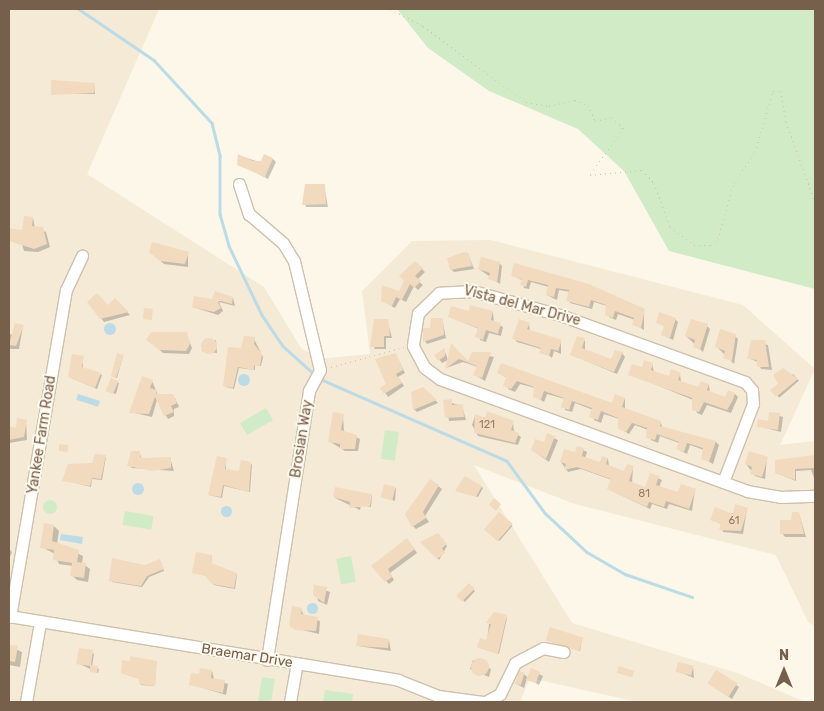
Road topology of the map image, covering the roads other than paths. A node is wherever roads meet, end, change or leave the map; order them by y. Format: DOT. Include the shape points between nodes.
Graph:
graph roads {
  1 [pos="239,184"];
  2 [pos="82,256"];
  3 [pos="723,482"];
  4 [pos="815,496"];
  5 [pos="9,616"];
  6 [pos="40,623"];
  7 [pos="564,652"];
  8 [pos="267,660"];
  9 [pos="297,664"];
  10 [pos="438,699"];
  11 [pos="26,702"];
  12 [pos="290,702"];
  13 [pos="484,702"];
  1 -- 8 [label="street, Brosian Way" via="249,214 283,243 294,261 320,370 309,391"];
  2 -- 5 [label="street, Yankee Farm Road" via="66,290"];
  3 -- 3 [label="street, Vista del Mar Drive" via="440,379 424,368 413,345 413,326 423,305 439,293 463,289 560,315 741,380 752,390 754,399"];
  3 -- 4 [label="street" via="766,496"];
  5 -- 6 [label="street, Braemar Drive"];
  6 -- 8 [label="street, Braemar Drive"];
  6 -- 11 [label="street"];
  7 -- 13 [label="street" via="543,648 515,663 500,694"];
  8 -- 9 [label="street, Braemar Drive"];
  9 -- 10 [label="street, Braemar Drive" via="398,680"];
  9 -- 12 [label="street"];
  10 -- 13 [label="street, Braemar Drive"];
}
